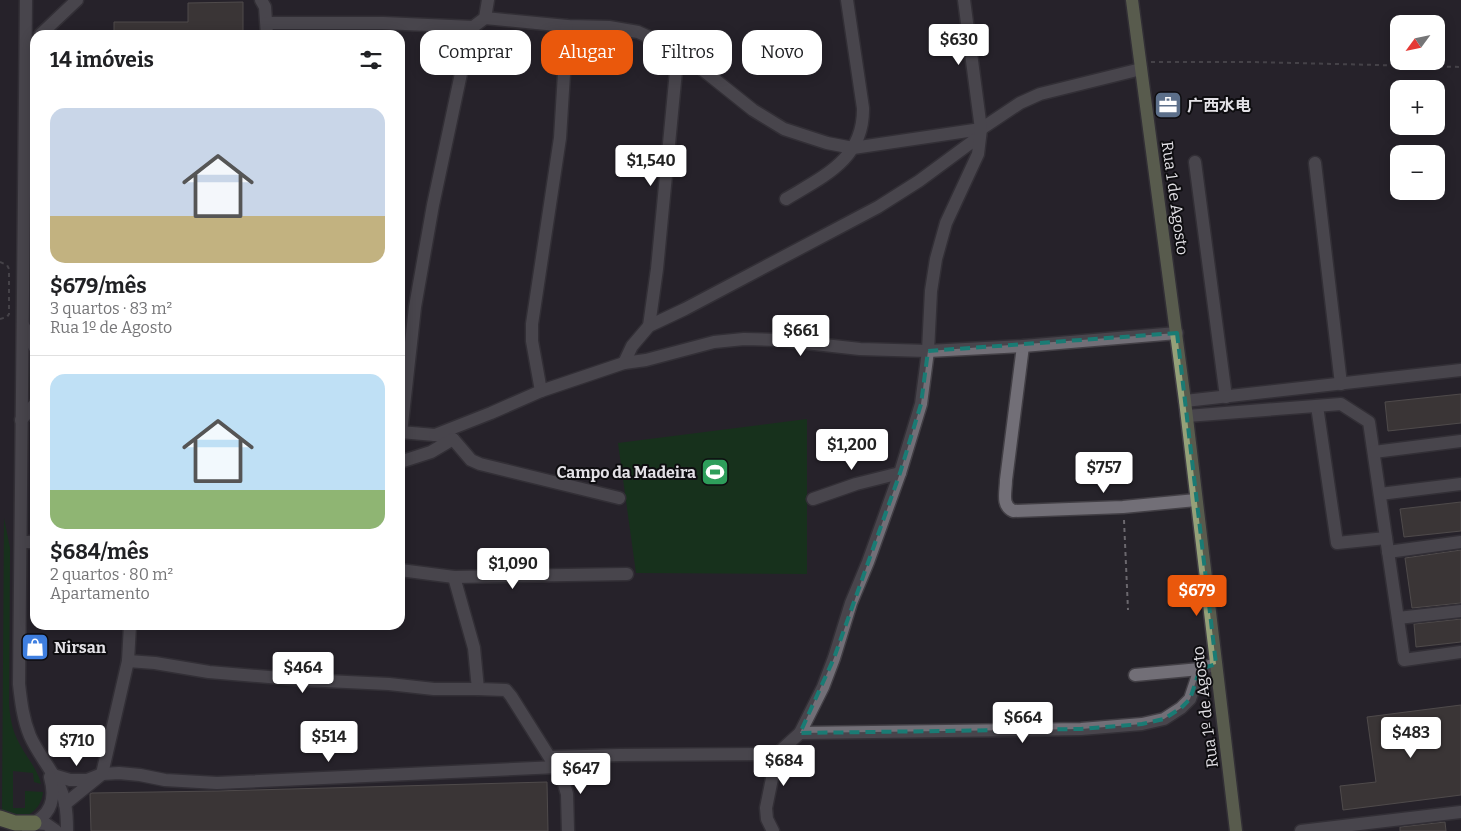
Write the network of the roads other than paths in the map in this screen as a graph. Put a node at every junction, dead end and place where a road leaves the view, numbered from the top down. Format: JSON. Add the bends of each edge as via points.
{"nodes":[{"id":1,"x":26,"y":0,"type":"edge"},
{"id":2,"x":77,"y":0,"type":"edge"},
{"id":3,"x":261,"y":0,"type":"edge"},
{"id":4,"x":488,"y":0,"type":"edge"},
{"id":5,"x":847,"y":0,"type":"edge"},
{"id":6,"x":964,"y":0,"type":"edge"},
{"id":7,"x":1132,"y":0,"type":"edge"},
{"id":8,"x":485,"y":18,"type":"junction"},
{"id":9,"x":567,"y":26,"type":"junction"},
{"id":10,"x":472,"y":27,"type":"junction"},
{"id":11,"x":267,"y":29,"type":"edge"},
{"id":12,"x":45,"y":30,"type":"edge"},
{"id":13,"x":643,"y":34,"type":"edge"},
{"id":14,"x":30,"y":35,"type":"edge"},
{"id":15,"x":1140,"y":65,"type":"junction"},
{"id":16,"x":676,"y":75,"type":"edge"},
{"id":17,"x":709,"y":75,"type":"edge"},
{"id":18,"x":980,"y":132,"type":"junction"},
{"id":19,"x":853,"y":148,"type":"junction"},
{"id":20,"x":1196,"y":162,"type":"dead end"},
{"id":21,"x":1315,"y":163,"type":"dead end"},
{"id":22,"x":30,"y":189,"type":"edge"},
{"id":23,"x":786,"y":199,"type":"dead end"},
{"id":24,"x":23,"y":325,"type":"junction"},
{"id":25,"x":649,"y":326,"type":"junction"},
{"id":26,"x":1176,"y":333,"type":"junction"},
{"id":27,"x":30,"y":338,"type":"edge"},
{"id":28,"x":1023,"y":346,"type":"junction"},
{"id":29,"x":928,"y":351,"type":"junction"},
{"id":30,"x":624,"y":363,"type":"junction"},
{"id":31,"x":1461,"y":370,"type":"edge"},
{"id":32,"x":1341,"y":384,"type":"junction"},
{"id":33,"x":405,"y":390,"type":"edge"},
{"id":34,"x":541,"y":390,"type":"junction"},
{"id":35,"x":1226,"y":397,"type":"junction"},
{"id":36,"x":1185,"y":401,"type":"junction"},
{"id":37,"x":1318,"y":406,"type":"junction"},
{"id":38,"x":30,"y":410,"type":"edge"},
{"id":39,"x":1187,"y":416,"type":"junction"},
{"id":40,"x":21,"y":420,"type":"junction"},
{"id":41,"x":405,"y":432,"type":"edge"},
{"id":42,"x":435,"y":435,"type":"junction"},
{"id":43,"x":453,"y":439,"type":"junction"},
{"id":44,"x":1461,"y":441,"type":"edge"},
{"id":45,"x":1374,"y":452,"type":"junction"},
{"id":46,"x":405,"y":460,"type":"edge"},
{"id":47,"x":900,"y":473,"type":"junction"},
{"id":48,"x":1461,"y":484,"type":"edge"},
{"id":49,"x":1380,"y":494,"type":"junction"},
{"id":50,"x":619,"y":498,"type":"dead end"},
{"id":51,"x":813,"y":499,"type":"dead end"},
{"id":52,"x":1196,"y":500,"type":"junction"},
{"id":53,"x":1386,"y":538,"type":"junction"},
{"id":54,"x":20,"y":542,"type":"junction"},
{"id":55,"x":30,"y":542,"type":"edge"},
{"id":56,"x":1461,"y":542,"type":"edge"},
{"id":57,"x":1388,"y":552,"type":"junction"},
{"id":58,"x":405,"y":571,"type":"edge"},
{"id":59,"x":627,"y":574,"type":"dead end"},
{"id":60,"x":454,"y":577,"type":"junction"},
{"id":61,"x":1461,"y":611,"type":"edge"},
{"id":62,"x":1398,"y":618,"type":"junction"},
{"id":63,"x":130,"y":630,"type":"edge"},
{"id":64,"x":1461,"y":652,"type":"edge"},
{"id":65,"x":128,"y":661,"type":"junction"},
{"id":66,"x":1216,"y":664,"type":"junction"},
{"id":67,"x":1200,"y":669,"type":"junction"},
{"id":68,"x":1135,"y":675,"type":"dead end"},
{"id":69,"x":478,"y":689,"type":"junction"},
{"id":70,"x":800,"y":733,"type":"junction"},
{"id":71,"x":777,"y":754,"type":"junction"},
{"id":72,"x":45,"y":762,"type":"junction"},
{"id":73,"x":554,"y":762,"type":"junction"},
{"id":74,"x":102,"y":774,"type":"junction"},
{"id":75,"x":53,"y":775,"type":"junction"},
{"id":76,"x":65,"y":804,"type":"junction"},
{"id":77,"x":1461,"y":812,"type":"edge"},
{"id":78,"x":0,"y":818,"type":"edge"},
{"id":79,"x":31,"y":827,"type":"edge"},
{"id":80,"x":65,"y":829,"type":"edge"},
{"id":81,"x":568,"y":831,"type":"edge"},
{"id":82,"x":773,"y":831,"type":"edge"},
{"id":83,"x":1236,"y":831,"type":"edge"},
{"id":84,"x":1301,"y":831,"type":"edge"}],
"edges":[{"from":1,"to":14,"type":"street"},
{"from":2,"to":12,"type":"street"},
{"from":3,"to":11,"type":"street"},
{"from":4,"to":8,"type":"street"},
{"from":5,"to":19,"type":"street","via":[[863,118]]},
{"from":6,"to":18,"type":"street"},
{"from":7,"to":15,"type":"main road","name":"Rua 1 de Agosto"},
{"from":8,"to":9,"type":"street"},
{"from":8,"to":10,"type":"street"},
{"from":9,"to":13,"type":"street","via":[[629,29]]},
{"from":9,"to":34,"type":"street","via":[[560,138],[532,324]]},
{"from":10,"to":11,"type":"street","via":[[383,22]]},
{"from":10,"to":33,"type":"street","via":[[433,204]]},
{"from":15,"to":18,"type":"street","via":[[1040,94],[1020,103]]},
{"from":15,"to":26,"type":"main road","name":"Rua 1 de Agosto"},
{"from":16,"to":25,"type":"street"},
{"from":17,"to":19,"type":"street","via":[[753,110],[784,128]]},
{"from":18,"to":19,"type":"street"},
{"from":18,"to":25,"type":"street","via":[[919,181],[878,207]]},
{"from":18,"to":29,"type":"street","via":[[978,154],[946,223],[936,259]]},
{"from":19,"to":23,"type":"street","via":[[831,172]]},
{"from":20,"to":35,"type":"street"},
{"from":21,"to":32,"type":"street"},
{"from":22,"to":24,"type":"street"},
{"from":24,"to":27,"type":"street"},
{"from":24,"to":40,"type":"street"},
{"from":25,"to":30,"type":"street","via":[[632,346]]},
{"from":26,"to":28,"type":"street"},
{"from":26,"to":36,"type":"main road","name":"Rua 1 de Agosto"},
{"from":28,"to":29,"type":"street"},
{"from":28,"to":52,"type":"street","via":[[1006,480],[1005,503],[1008,508],[1014,511],[1123,507]]},
{"from":29,"to":30,"type":"street","via":[[744,339],[714,342]]},
{"from":29,"to":47,"type":"street","via":[[921,404]]},
{"from":30,"to":34,"type":"street"},
{"from":31,"to":32,"type":"street"},
{"from":32,"to":35,"type":"street"},
{"from":34,"to":42,"type":"street"},
{"from":35,"to":36,"type":"street"},
{"from":36,"to":39,"type":"main road","name":"Rua 1º de Agosto"},
{"from":37,"to":39,"type":"street"},
{"from":37,"to":45,"type":"street","via":[[1340,404],[1369,422]]},
{"from":37,"to":53,"type":"street","via":[[1336,543]]},
{"from":38,"to":40,"type":"street"},
{"from":39,"to":52,"type":"main road","name":"Rua 1º de Agosto"},
{"from":40,"to":54,"type":"street"},
{"from":41,"to":42,"type":"street"},
{"from":42,"to":43,"type":"street"},
{"from":43,"to":46,"type":"street","via":[[431,452]]},
{"from":43,"to":50,"type":"street","via":[[471,460],[480,464]]},
{"from":44,"to":45,"type":"street"},
{"from":45,"to":49,"type":"street"},
{"from":47,"to":51,"type":"street"},
{"from":47,"to":70,"type":"street","via":[[851,603],[832,666]]},
{"from":48,"to":49,"type":"street"},
{"from":49,"to":53,"type":"street"},
{"from":52,"to":66,"type":"main road","name":"Rua 1º de Agosto"},
{"from":53,"to":57,"type":"street"},
{"from":54,"to":55,"type":"street"},
{"from":54,"to":72,"type":"street","via":[[21,706],[31,738]]},
{"from":56,"to":57,"type":"street"},
{"from":57,"to":62,"type":"street"},
{"from":58,"to":60,"type":"street"},
{"from":59,"to":60,"type":"street"},
{"from":60,"to":69,"type":"street","via":[[474,648]]},
{"from":61,"to":62,"type":"street"},
{"from":62,"to":64,"type":"street","via":[[1404,660]]},
{"from":63,"to":65,"type":"street"},
{"from":65,"to":69,"type":"street","via":[[305,680]]},
{"from":65,"to":74,"type":"street"},
{"from":66,"to":67,"type":"street"},
{"from":66,"to":83,"type":"main road","name":"Rua 1º de Agosto"},
{"from":67,"to":68,"type":"street"},
{"from":67,"to":70,"type":"street","via":[[1190,699],[1181,708],[1164,719],[1142,724],[1081,729]]},
{"from":69,"to":73,"type":"street","via":[[506,690]]},
{"from":70,"to":71,"type":"street"},
{"from":71,"to":73,"type":"street","via":[[630,754]]},
{"from":71,"to":82,"type":"street","via":[[766,808]]},
{"from":72,"to":75,"type":"street"},
{"from":72,"to":79,"type":"street","via":[[52,783],[52,802]]},
{"from":73,"to":74,"type":"street","via":[[217,783]]},
{"from":73,"to":81,"type":"street","via":[[567,794]]},
{"from":74,"to":75,"type":"street","via":[[87,780]]},
{"from":74,"to":76,"type":"street"},
{"from":75,"to":76,"type":"street"},
{"from":76,"to":80,"type":"street"},
{"from":77,"to":84,"type":"street"},
{"from":78,"to":79,"type":"highway"},
{"from":79,"to":80,"type":"street","via":[[46,824]]}]}
